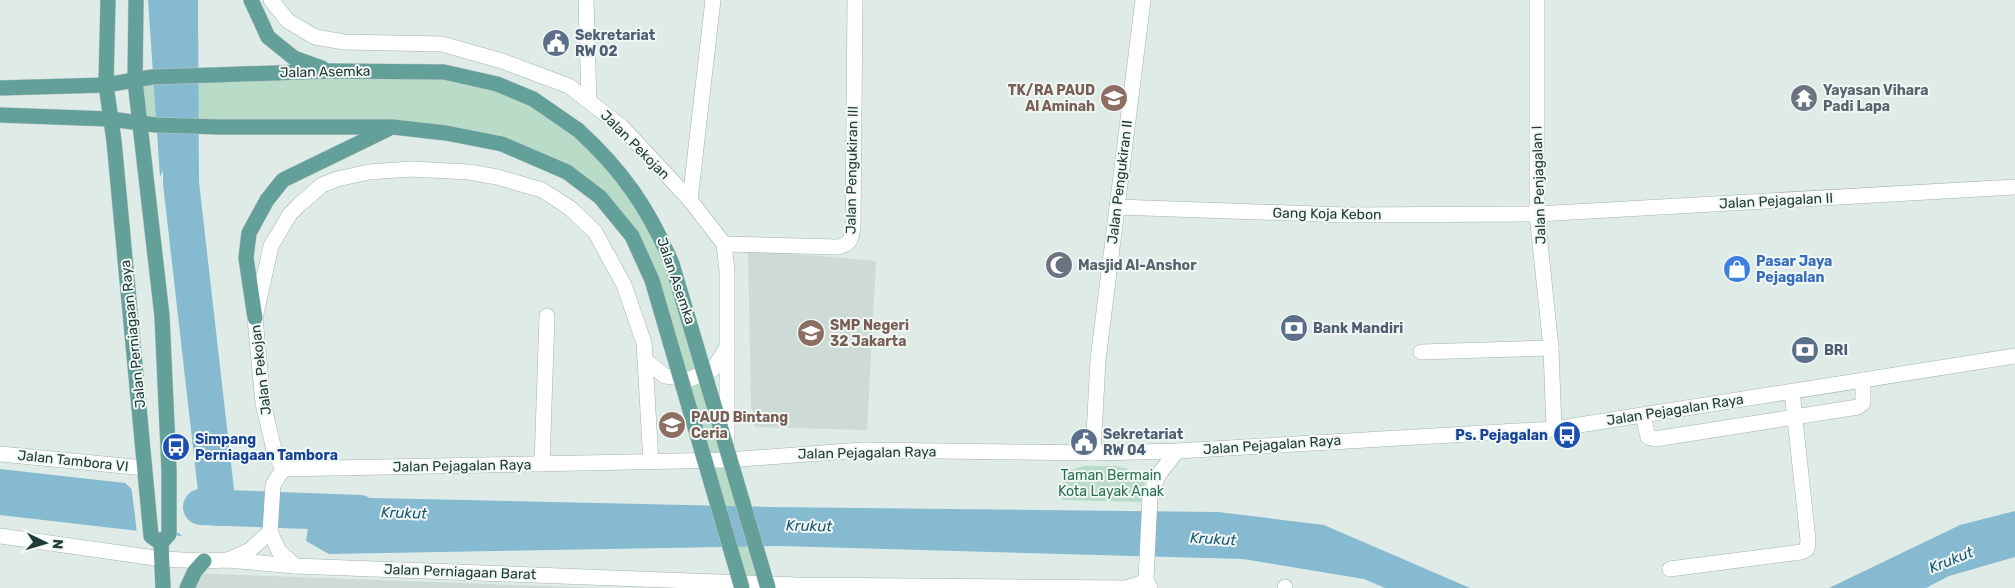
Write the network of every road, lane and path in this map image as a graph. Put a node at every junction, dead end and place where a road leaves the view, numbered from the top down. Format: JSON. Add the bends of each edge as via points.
{"nodes":[{"id":1,"x":108,"y":0,"type":"edge"},
{"id":2,"x":136,"y":0,"type":"edge"},
{"id":3,"x":270,"y":0,"type":"edge"},
{"id":4,"x":586,"y":0,"type":"edge"},
{"id":5,"x":713,"y":0,"type":"edge"},
{"id":6,"x":855,"y":0,"type":"edge"},
{"id":7,"x":1143,"y":0,"type":"edge"},
{"id":8,"x":1537,"y":0,"type":"edge"},
{"id":9,"x":251,"y":2,"type":"edge"},
{"id":10,"x":330,"y":71,"type":"junction"},
{"id":11,"x":134,"y":81,"type":"junction"},
{"id":12,"x":106,"y":85,"type":"junction"},
{"id":13,"x":0,"y":88,"type":"edge"},
{"id":14,"x":589,"y":101,"type":"junction"},
{"id":15,"x":0,"y":115,"type":"edge"},
{"id":16,"x":110,"y":119,"type":"junction"},
{"id":17,"x":140,"y":123,"type":"junction"},
{"id":18,"x":393,"y":127,"type":"junction"},
{"id":19,"x":2015,"y":187,"type":"edge"},
{"id":20,"x":690,"y":200,"type":"junction"},
{"id":21,"x":1117,"y":208,"type":"junction"},
{"id":22,"x":1537,"y":214,"type":"junction"},
{"id":23,"x":724,"y":244,"type":"junction"},
{"id":24,"x":547,"y":316,"type":"dead end"},
{"id":25,"x":255,"y":318,"type":"junction"},
{"id":26,"x":727,"y":348,"type":"junction"},
{"id":27,"x":1552,"y":348,"type":"junction"},
{"id":28,"x":1421,"y":352,"type":"dead end"},
{"id":29,"x":2015,"y":356,"type":"edge"},
{"id":30,"x":646,"y":361,"type":"junction"},
{"id":31,"x":1863,"y":380,"type":"junction"},
{"id":32,"x":1792,"y":391,"type":"junction"},
{"id":33,"x":1643,"y":415,"type":"junction"},
{"id":34,"x":1795,"y":417,"type":"junction"},
{"id":35,"x":1554,"y":429,"type":"junction"},
{"id":36,"x":1177,"y":451,"type":"junction"},
{"id":37,"x":1093,"y":453,"type":"junction"},
{"id":38,"x":0,"y":454,"type":"edge"},
{"id":39,"x":727,"y":460,"type":"junction"},
{"id":40,"x":650,"y":462,"type":"junction"},
{"id":41,"x":542,"y":464,"type":"junction"},
{"id":42,"x":283,"y":469,"type":"junction"},
{"id":43,"x":146,"y":471,"type":"junction"},
{"id":44,"x":270,"y":530,"type":"junction"},
{"id":45,"x":0,"y":536,"type":"edge"},
{"id":46,"x":160,"y":538,"type":"junction"},
{"id":47,"x":162,"y":559,"type":"junction"},
{"id":48,"x":227,"y":560,"type":"junction"},
{"id":49,"x":204,"y":561,"type":"junction"},
{"id":50,"x":294,"y":566,"type":"junction"},
{"id":51,"x":1670,"y":569,"type":"dead end"},
{"id":52,"x":574,"y":582,"type":"edge"},
{"id":53,"x":1148,"y":584,"type":"edge"},
{"id":54,"x":735,"y":586,"type":"edge"},
{"id":55,"x":798,"y":586,"type":"edge"},
{"id":56,"x":940,"y":587,"type":"edge"},
{"id":57,"x":163,"y":588,"type":"edge"},
{"id":58,"x":187,"y":588,"type":"edge"},
{"id":59,"x":768,"y":588,"type":"edge"},
{"id":60,"x":1043,"y":588,"type":"edge"}],
"edges":[{"from":1,"to":12,"type":"main road","name":"Jalan Perniagaan Raya"},
{"from":2,"to":11,"type":"main road","name":"Jalan Perniagaan Raya"},
{"from":3,"to":14,"type":"street","name":"Jalan Pekojan","via":[[288,21],[315,37],[344,42],[442,44],[545,76],[569,86]]},
{"from":4,"to":14,"type":"street"},
{"from":5,"to":20,"type":"street"},
{"from":6,"to":23,"type":"street","name":"Jalan Pengukiran III","via":[[853,228],[850,241],[837,247]]},
{"from":7,"to":21,"type":"street","name":"Jalan Pengukiran II"},
{"from":8,"to":22,"type":"street","name":"Jalan Penjagalan I"},
{"from":9,"to":10,"type":"main road","via":[[268,37],[294,58]]},
{"from":10,"to":11,"type":"main road","name":"Jalan Asemka","via":[[152,77]]},
{"from":10,"to":59,"type":"main road","name":"Jalan Asemka","bridge":true,"via":[[444,72],[497,84],[533,100],[578,130],[630,184],[659,232],[680,286]]},
{"from":11,"to":12,"type":"main road","name":"Jalan Asemka"},
{"from":11,"to":17,"type":"main road","name":"Jalan Perniagaan Raya"},
{"from":12,"to":13,"type":"main road","name":"Jalan Asemka"},
{"from":12,"to":16,"type":"main road","name":"Jalan Perniagaan Raya"},
{"from":14,"to":20,"type":"street","name":"Jalan Pekojan","via":[[622,127]]},
{"from":15,"to":16,"type":"main road","name":"Jalan Asemka"},
{"from":16,"to":17,"type":"main road","name":"Jalan Asemka"},
{"from":16,"to":43,"type":"main road","name":"Jalan Perniagaan Raya"},
{"from":17,"to":18,"type":"main road","name":"Jalan Asemka","via":[[220,127]]},
{"from":17,"to":46,"type":"main road","name":"Jalan Perniagaan Raya","via":[[162,316],[169,470]]},
{"from":18,"to":25,"type":"main road","via":[[283,180],[259,213],[249,233],[246,258]]},
{"from":18,"to":54,"type":"main road","name":"Jalan Asemka","bridge":true,"via":[[502,144],[542,160],[567,172],[600,197],[632,236],[652,280]]},
{"from":19,"to":22,"type":"street","name":"Jalan Pejagalan II"},
{"from":20,"to":23,"type":"street","name":"Jalan Pekojan"},
{"from":21,"to":22,"type":"street","name":"Gang Koja Kebon","via":[[1345,215]]},
{"from":21,"to":37,"type":"street","name":"Jalan Pengukiran II","via":[[1098,360]]},
{"from":22,"to":27,"type":"street","name":"Jalan Penjagalan I"},
{"from":23,"to":26,"type":"street"},
{"from":24,"to":41,"type":"street"},
{"from":25,"to":30,"type":"street","name":"Jalan Pekojan","via":[[271,246],[290,214],[322,185],[370,172],[411,169],[469,172],[542,190],[570,208],[595,232],[624,285],[644,342]]},
{"from":25,"to":42,"type":"street","name":"Jalan Pekojan","via":[[263,403],[275,454]]},
{"from":26,"to":30,"type":"street","via":[[713,369],[690,379],[665,376]]},
{"from":26,"to":39,"type":"street"},
{"from":27,"to":28,"type":"street"},
{"from":27,"to":35,"type":"street","name":"Jalan Penjagalan I"},
{"from":29,"to":31,"type":"street","name":"Jalan Pejagalan Raya"},
{"from":30,"to":40,"type":"street","name":"Jalan Pekojan"},
{"from":31,"to":32,"type":"street","name":"Jalan Pejagalan Raya"},
{"from":31,"to":34,"type":"street","via":[[1865,396],[1858,407]]},
{"from":32,"to":33,"type":"street","name":"Jalan Pejagalan Raya"},
{"from":32,"to":34,"type":"street"},
{"from":33,"to":34,"type":"street","via":[[1648,437],[1654,439]]},
{"from":33,"to":35,"type":"street","name":"Jalan Pejagalan Raya"},
{"from":34,"to":51,"type":"street","via":[[1808,540],[1806,549]]},
{"from":35,"to":36,"type":"street","name":"Jalan Pejagalan Raya"},
{"from":36,"to":37,"type":"street","name":"Jalan Pejagalan Raya"},
{"from":36,"to":53,"type":"street","via":[[1159,474],[1150,496]]},
{"from":37,"to":39,"type":"street","name":"Jalan Pejagalan Raya","via":[[862,450]]},
{"from":38,"to":43,"type":"street","name":"Jalan Tambora VI"},
{"from":39,"to":40,"type":"street","name":"Jalan Pejagalan Raya"},
{"from":40,"to":41,"type":"street","name":"Jalan Pejagalan Raya"},
{"from":41,"to":42,"type":"street","name":"Jalan Pejagalan Raya"},
{"from":42,"to":44,"type":"street","via":[[273,485]]},
{"from":43,"to":46,"type":"main road","name":"Jalan Perniagaan Raya"},
{"from":44,"to":48,"type":"street","via":[[250,550]]},
{"from":44,"to":50,"type":"street","via":[[279,551]]},
{"from":45,"to":47,"type":"street","name":"Jalan Perniagaan Barat"},
{"from":46,"to":47,"type":"main road","name":"Jalan Perniagaan Raya"},
{"from":47,"to":49,"type":"street","name":"Jalan Perniagaan Barat"},
{"from":47,"to":57,"type":"main road","name":"Jalan Perniagaan Raya"},
{"from":48,"to":49,"type":"street","name":"Jalan Perniagaan Barat"},
{"from":48,"to":50,"type":"street","name":"Jalan Perniagaan Barat"},
{"from":49,"to":58,"type":"main road"},
{"from":50,"to":52,"type":"street","name":"Jalan Perniagaan Barat"},
{"from":52,"to":54,"type":"street","name":"Jalan Perniagaan Barat"},
{"from":53,"to":60,"type":"street","name":"Jalan Perniagaan Barat","via":[[1126,588]]},
{"from":54,"to":55,"type":"street","name":"Jalan Perniagaan Barat"},
{"from":55,"to":56,"type":"street","name":"Jalan Perniagaan Barat"},
{"from":56,"to":60,"type":"street","name":"Jalan Perniagaan Barat"}]}
